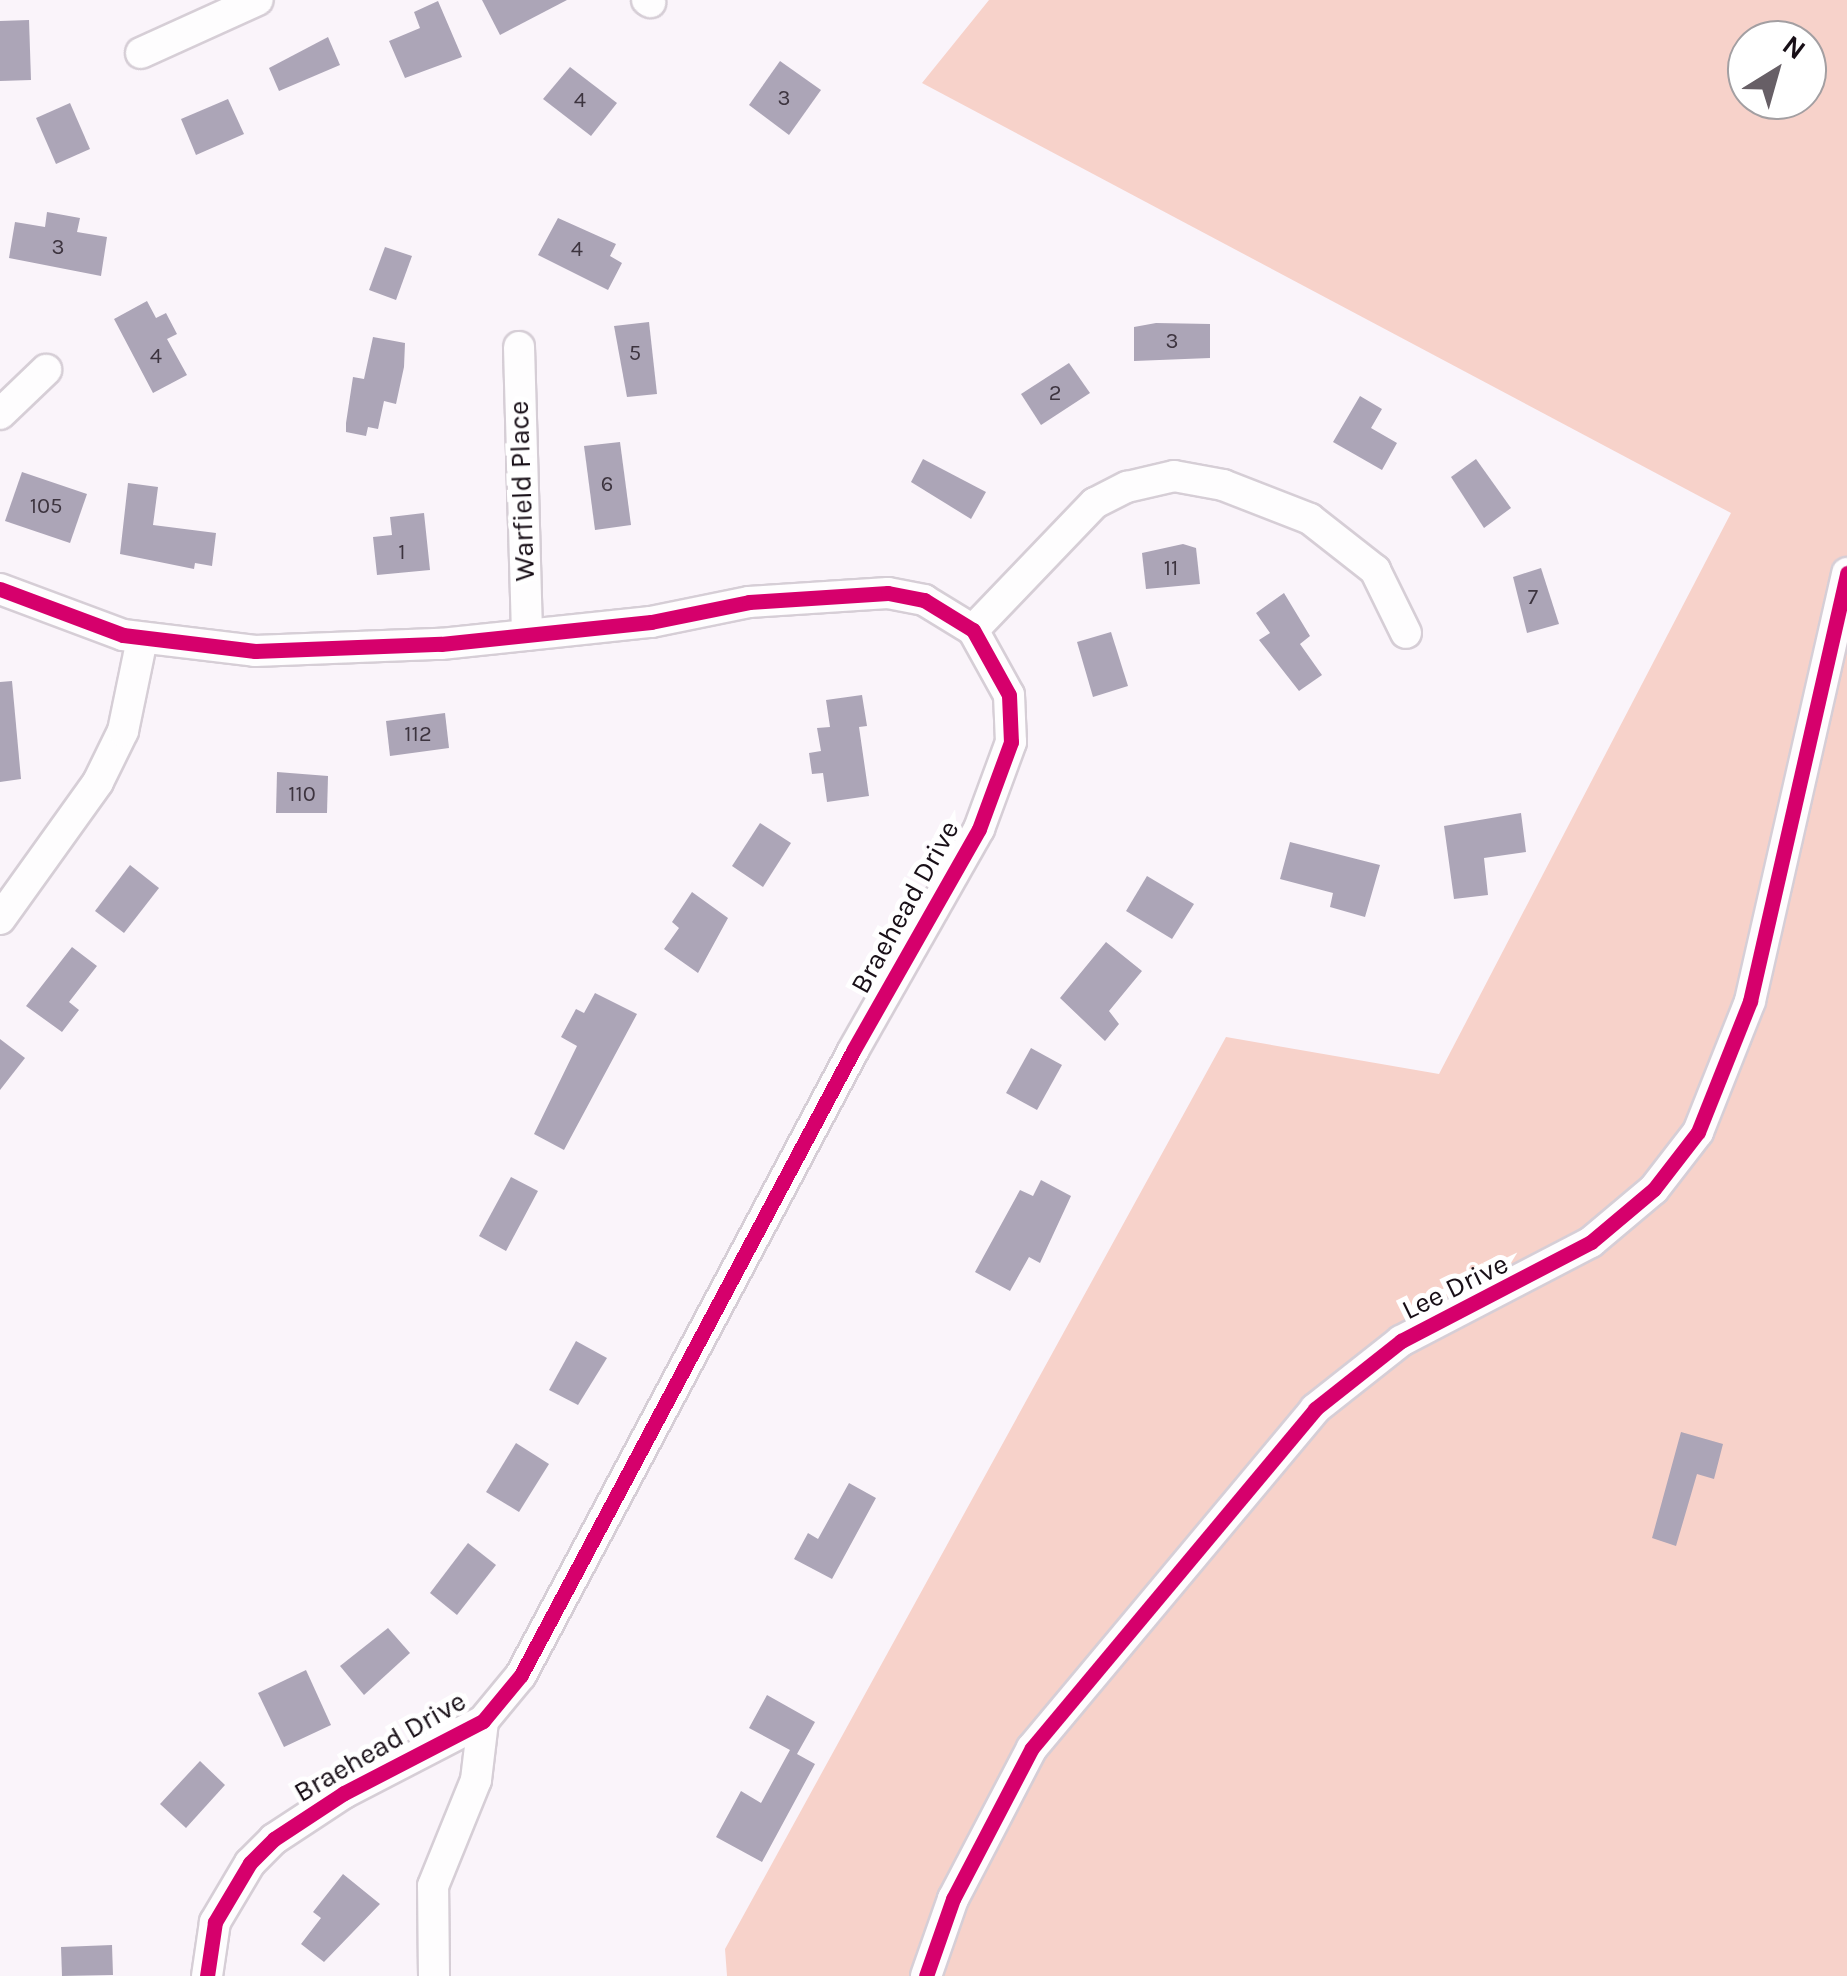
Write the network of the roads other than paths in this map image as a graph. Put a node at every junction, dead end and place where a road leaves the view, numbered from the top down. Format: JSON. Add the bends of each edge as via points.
{"nodes":[{"id":1,"x":258,"y":0,"type":"edge"},
{"id":2,"x":142,"y":53,"type":"dead end"},
{"id":3,"x":518,"y":347,"type":"dead end"},
{"id":4,"x":46,"y":370,"type":"dead end"},
{"id":5,"x":0,"y":414,"type":"edge"},
{"id":6,"x":1847,"y":574,"type":"edge"},
{"id":7,"x":0,"y":588,"type":"edge"},
{"id":8,"x":973,"y":630,"type":"junction"},
{"id":9,"x":1406,"y":633,"type":"dead end"},
{"id":10,"x":527,"y":634,"type":"junction"},
{"id":11,"x":142,"y":639,"type":"junction"},
{"id":12,"x":0,"y":919,"type":"edge"},
{"id":13,"x":483,"y":1721,"type":"junction"},
{"id":14,"x":207,"y":1976,"type":"edge"},
{"id":15,"x":434,"y":1976,"type":"edge"},
{"id":16,"x":926,"y":1976,"type":"edge"}],
"edges":[{"from":1,"to":2,"type":"street"},
{"from":3,"to":10,"type":"street","name":"Warfield Place"},
{"from":4,"to":5,"type":"street"},
{"from":6,"to":16,"type":"street","name":"Lee Drive","via":[[1750,1000],[1698,1132],[1654,1189],[1591,1242],[1401,1341],[1315,1408],[1032,1748],[953,1899]]},
{"from":7,"to":11,"type":"street","name":"Braehead Drive"},
{"from":8,"to":9,"type":"street","via":[[1096,503],[1174,476],[1223,485],[1310,518],[1375,570]]},
{"from":8,"to":10,"type":"street","name":"Braehead Drive","via":[[924,600],[859,592]]},
{"from":8,"to":13,"type":"street","name":"Braehead Drive","via":[[998,666],[1012,721],[1004,769],[978,829],[853,1051],[620,1498],[521,1675]]},
{"from":10,"to":11,"type":"street","name":"Braehead Drive","via":[[358,650],[237,650]]},
{"from":11,"to":12,"type":"street","via":[[123,731],[98,782]]},
{"from":13,"to":14,"type":"street","name":"Braehead Drive","via":[[344,1793],[274,1839],[240,1877],[216,1922]]},
{"from":13,"to":15,"type":"street","via":[[476,1780],[433,1886]]}]}
